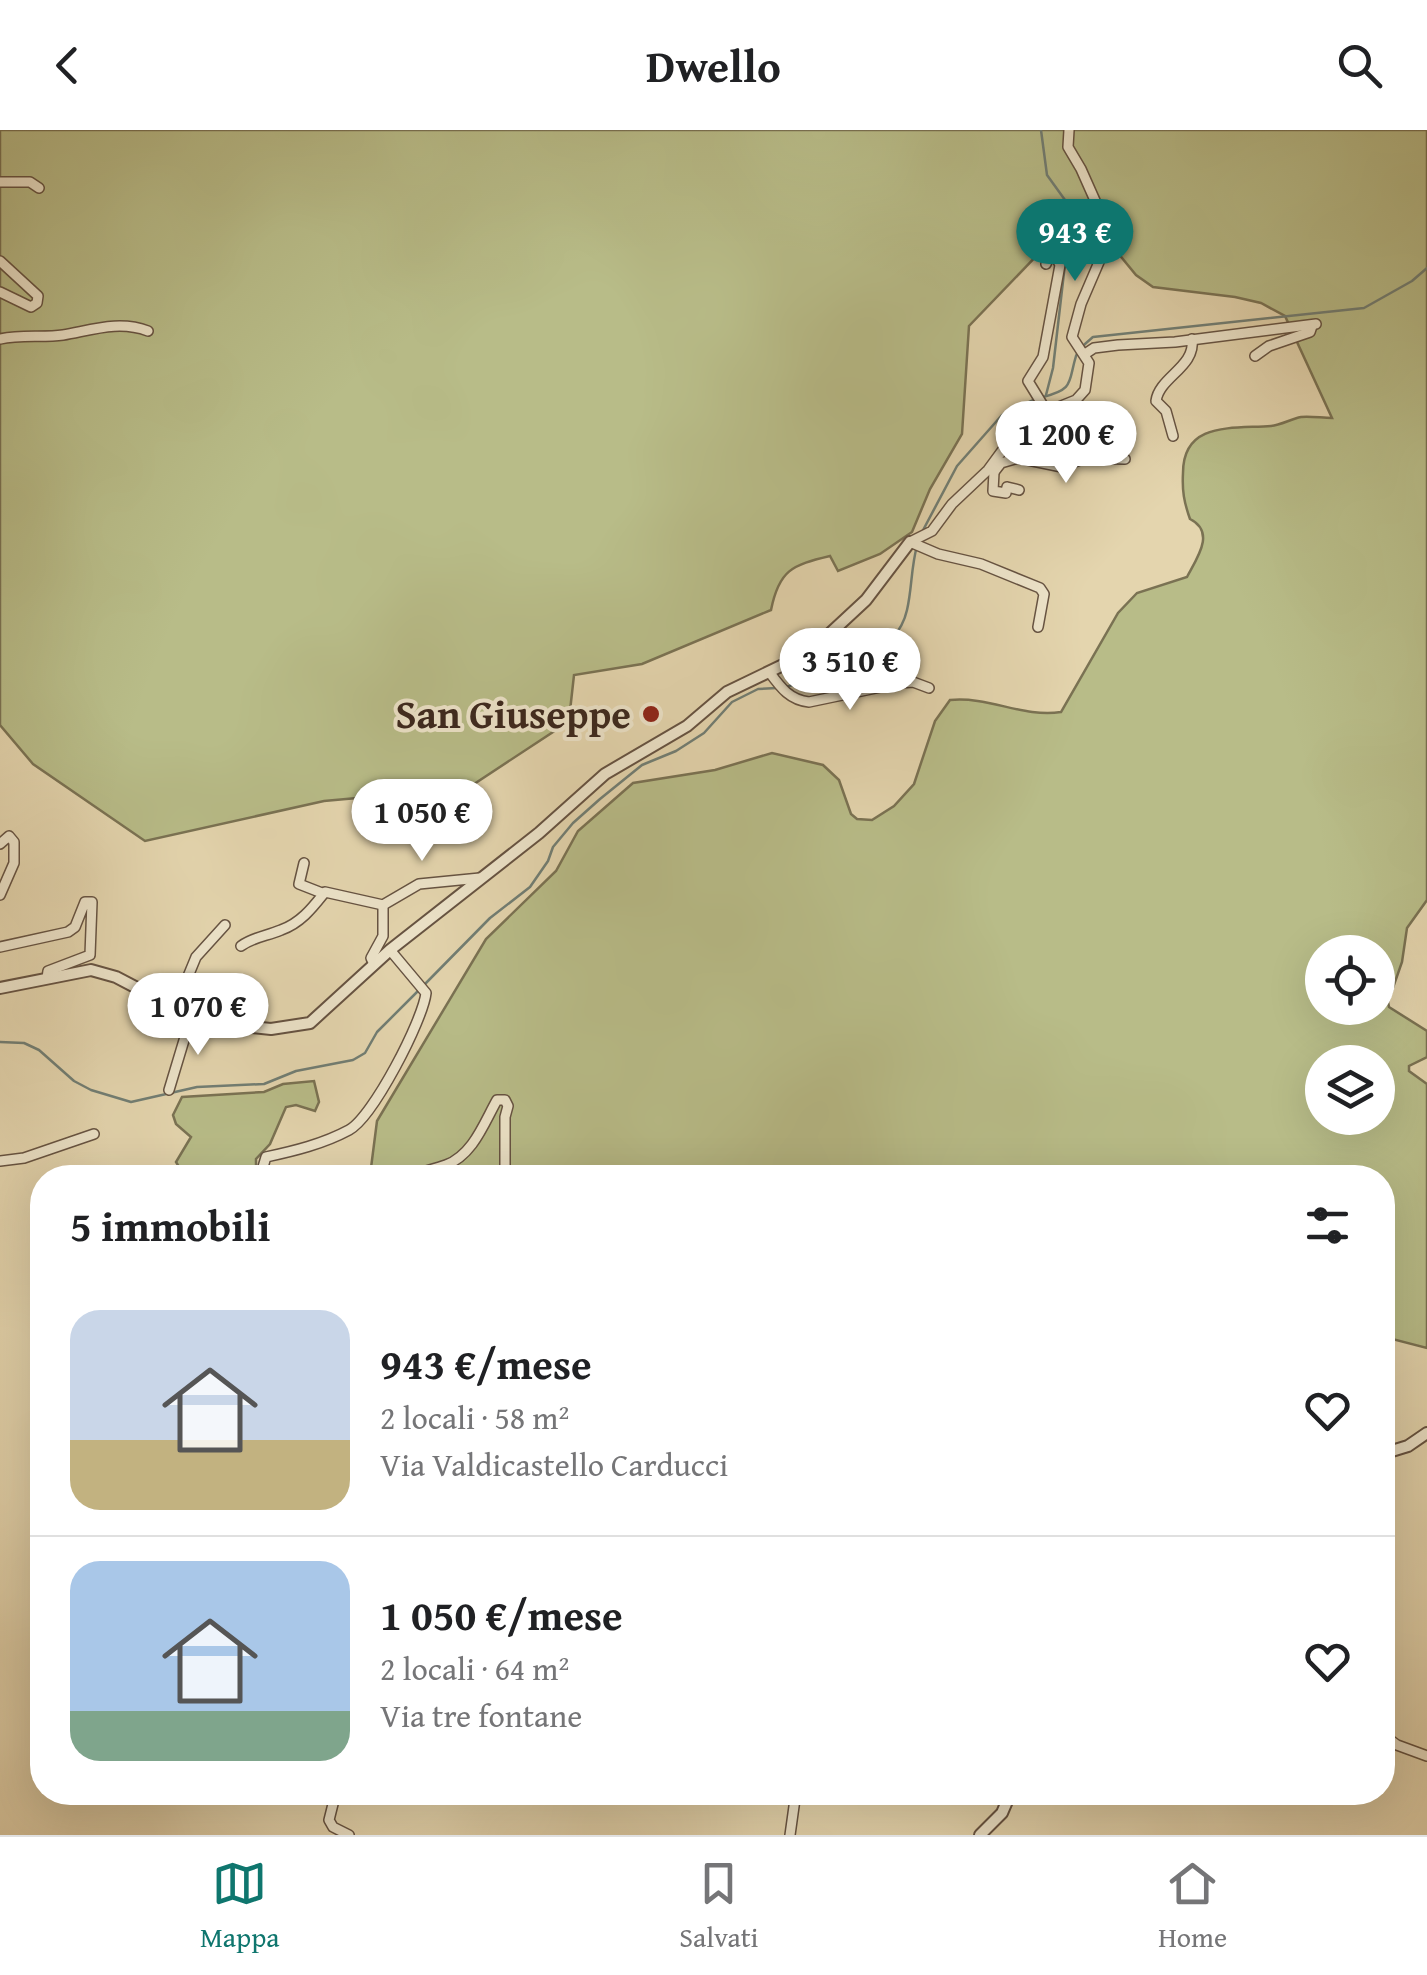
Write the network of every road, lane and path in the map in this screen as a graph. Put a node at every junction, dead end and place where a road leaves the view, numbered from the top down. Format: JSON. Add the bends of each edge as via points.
{"nodes":[{"id":1,"x":1069,"y":130,"type":"edge"},
{"id":2,"x":0,"y":182,"type":"edge"},
{"id":3,"x":39,"y":188,"type":"dead end"},
{"id":4,"x":0,"y":261,"type":"edge"},
{"id":5,"x":1046,"y":264,"type":"dead end"},
{"id":6,"x":0,"y":292,"type":"edge"},
{"id":7,"x":148,"y":332,"type":"dead end"},
{"id":8,"x":1192,"y":338,"type":"junction"},
{"id":9,"x":0,"y":339,"type":"edge"},
{"id":10,"x":1082,"y":351,"type":"junction"},
{"id":11,"x":1255,"y":356,"type":"dead end"},
{"id":12,"x":1046,"y":410,"type":"junction"},
{"id":13,"x":1173,"y":436,"type":"dead end"},
{"id":14,"x":1126,"y":459,"type":"dead end"},
{"id":15,"x":991,"y":471,"type":"junction"},
{"id":16,"x":1020,"y":490,"type":"dead end"},
{"id":17,"x":910,"y":542,"type":"junction"},
{"id":18,"x":1038,"y":627,"type":"dead end"},
{"id":19,"x":774,"y":678,"type":"junction"},
{"id":20,"x":929,"y":688,"type":"dead end"},
{"id":21,"x":0,"y":844,"type":"edge"},
{"id":22,"x":304,"y":862,"type":"dead end"},
{"id":23,"x":480,"y":878,"type":"junction"},
{"id":24,"x":322,"y":893,"type":"junction"},
{"id":25,"x":0,"y":895,"type":"edge"},
{"id":26,"x":384,"y":905,"type":"junction"},
{"id":27,"x":225,"y":924,"type":"dead end"},
{"id":28,"x":241,"y":946,"type":"dead end"},
{"id":29,"x":0,"y":947,"type":"edge"},
{"id":30,"x":390,"y":950,"type":"junction"},
{"id":31,"x":374,"y":964,"type":"junction"},
{"id":32,"x":47,"y":978,"type":"junction"},
{"id":33,"x":0,"y":988,"type":"edge"},
{"id":34,"x":175,"y":1008,"type":"junction"},
{"id":35,"x":191,"y":1017,"type":"junction"},
{"id":36,"x":169,"y":1090,"type":"dead end"},
{"id":37,"x":94,"y":1134,"type":"dead end"},
{"id":38,"x":0,"y":1161,"type":"edge"},
{"id":39,"x":262,"y":1165,"type":"edge"},
{"id":40,"x":446,"y":1165,"type":"edge"},
{"id":41,"x":506,"y":1165,"type":"edge"},
{"id":42,"x":1427,"y":1433,"type":"edge"},
{"id":43,"x":1395,"y":1450,"type":"edge"},
{"id":44,"x":1395,"y":1744,"type":"edge"},
{"id":45,"x":1427,"y":1756,"type":"edge"},
{"id":46,"x":333,"y":1805,"type":"edge"},
{"id":47,"x":794,"y":1805,"type":"edge"},
{"id":48,"x":1006,"y":1805,"type":"edge"},
{"id":49,"x":349,"y":1835,"type":"edge"},
{"id":50,"x":790,"y":1835,"type":"edge"},
{"id":51,"x":980,"y":1835,"type":"edge"}],
"edges":[{"from":1,"to":10,"type":"street","via":[[1068,147],[1109,232],[1072,337]]},
{"from":2,"to":3,"type":"street"},
{"from":4,"to":6,"type":"street","via":[[38,303],[32,308]]},
{"from":5,"to":12,"type":"street","via":[[1050,255],[1060,265],[1043,357],[1028,381]]},
{"from":7,"to":9,"type":"street","via":[[117,326]]},
{"from":8,"to":10,"type":"street"},
{"from":8,"to":11,"type":"street","via":[[1314,325]]},
{"from":8,"to":13,"type":"street","via":[[1188,358],[1157,391]]},
{"from":10,"to":12,"type":"street","via":[[1088,363],[1085,390]]},
{"from":12,"to":15,"type":"street","via":[[1024,421]]},
{"from":14,"to":15,"type":"street","via":[[1086,458],[1062,467],[1018,458]]},
{"from":15,"to":16,"type":"street","via":[[993,491]]},
{"from":15,"to":17,"type":"street","via":[[932,531]]},
{"from":17,"to":18,"type":"street","via":[[1040,588]]},
{"from":17,"to":19,"type":"street","via":[[835,631]]},
{"from":19,"to":20,"type":"street","via":[[788,695],[810,702],[900,683]]},
{"from":19,"to":23,"type":"street","via":[[727,692],[687,726],[605,774]]},
{"from":21,"to":25,"type":"street","via":[[9,836],[14,842],[14,863]]},
{"from":22,"to":24,"type":"street","via":[[299,884]]},
{"from":23,"to":26,"type":"street","via":[[419,884]]},
{"from":23,"to":30,"type":"street"},
{"from":24,"to":26,"type":"street"},
{"from":24,"to":28,"type":"street","via":[[292,926]]},
{"from":26,"to":31,"type":"street"},
{"from":27,"to":34,"type":"street","via":[[196,957]]},
{"from":29,"to":32,"type":"street","via":[[68,932],[85,902],[92,902],[90,955],[54,968]]},
{"from":30,"to":31,"type":"street"},
{"from":30,"to":39,"type":"street","via":[[426,1000],[406,1048],[353,1128],[266,1157]]},
{"from":31,"to":35,"type":"street","via":[[326,1012],[301,1026],[247,1028]]},
{"from":32,"to":33,"type":"street"},
{"from":32,"to":34,"type":"street","via":[[78,970],[103,973]]},
{"from":34,"to":35,"type":"street"},
{"from":35,"to":36,"type":"street"},
{"from":37,"to":38,"type":"street"},
{"from":40,"to":41,"type":"street","via":[[482,1132],[497,1100],[508,1106]]},
{"from":42,"to":43,"type":"street"},
{"from":44,"to":45,"type":"street"},
{"from":46,"to":49,"type":"street","via":[[333,1828]]},
{"from":47,"to":50,"type":"street"},
{"from":48,"to":51,"type":"street"}]}
